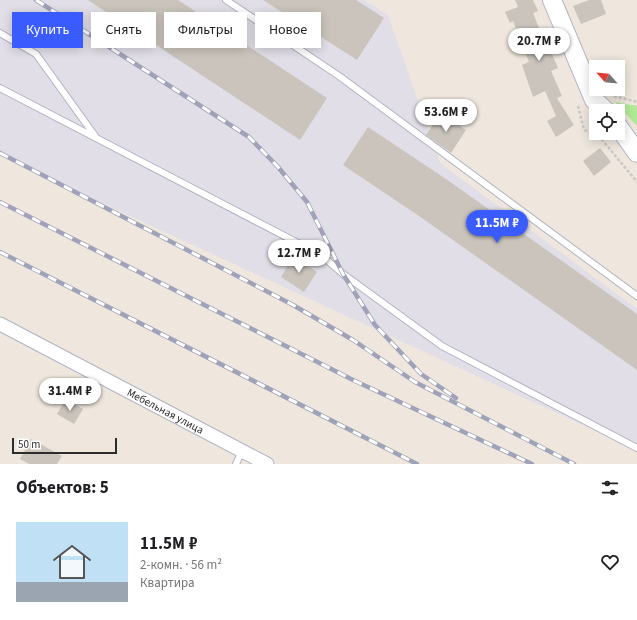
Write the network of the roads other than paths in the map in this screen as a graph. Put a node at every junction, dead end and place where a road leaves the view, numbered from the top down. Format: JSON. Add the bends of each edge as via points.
{"nodes":[{"id":1,"x":226,"y":0,"type":"edge"},
{"id":2,"x":552,"y":0,"type":"edge"},
{"id":3,"x":0,"y":33,"type":"edge"},
{"id":4,"x":0,"y":88,"type":"edge"},
{"id":5,"x":598,"y":104,"type":"edge"},
{"id":6,"x":625,"y":136,"type":"edge"},
{"id":7,"x":96,"y":138,"type":"junction"},
{"id":8,"x":637,"y":153,"type":"edge"},
{"id":9,"x":637,"y":296,"type":"edge"},
{"id":10,"x":0,"y":324,"type":"edge"},
{"id":11,"x":637,"y":448,"type":"edge"},
{"id":12,"x":242,"y":451,"type":"junction"},
{"id":13,"x":236,"y":464,"type":"edge"},
{"id":14,"x":267,"y":464,"type":"edge"}],
"edges":[{"from":1,"to":9,"type":"lane","via":[[339,76]]},
{"from":2,"to":5,"type":"main road","via":[[589,81],[594,100]]},
{"from":3,"to":7,"type":"lane","via":[[36,54]]},
{"from":4,"to":7,"type":"lane"},
{"from":6,"to":8,"type":"main road"},
{"from":7,"to":11,"type":"lane","via":[[321,255],[442,346]]},
{"from":10,"to":12,"type":"street","name":"Мебельная улица"},
{"from":12,"to":13,"type":"lane"},
{"from":12,"to":14,"type":"street","name":"Мебельная улица"}]}
